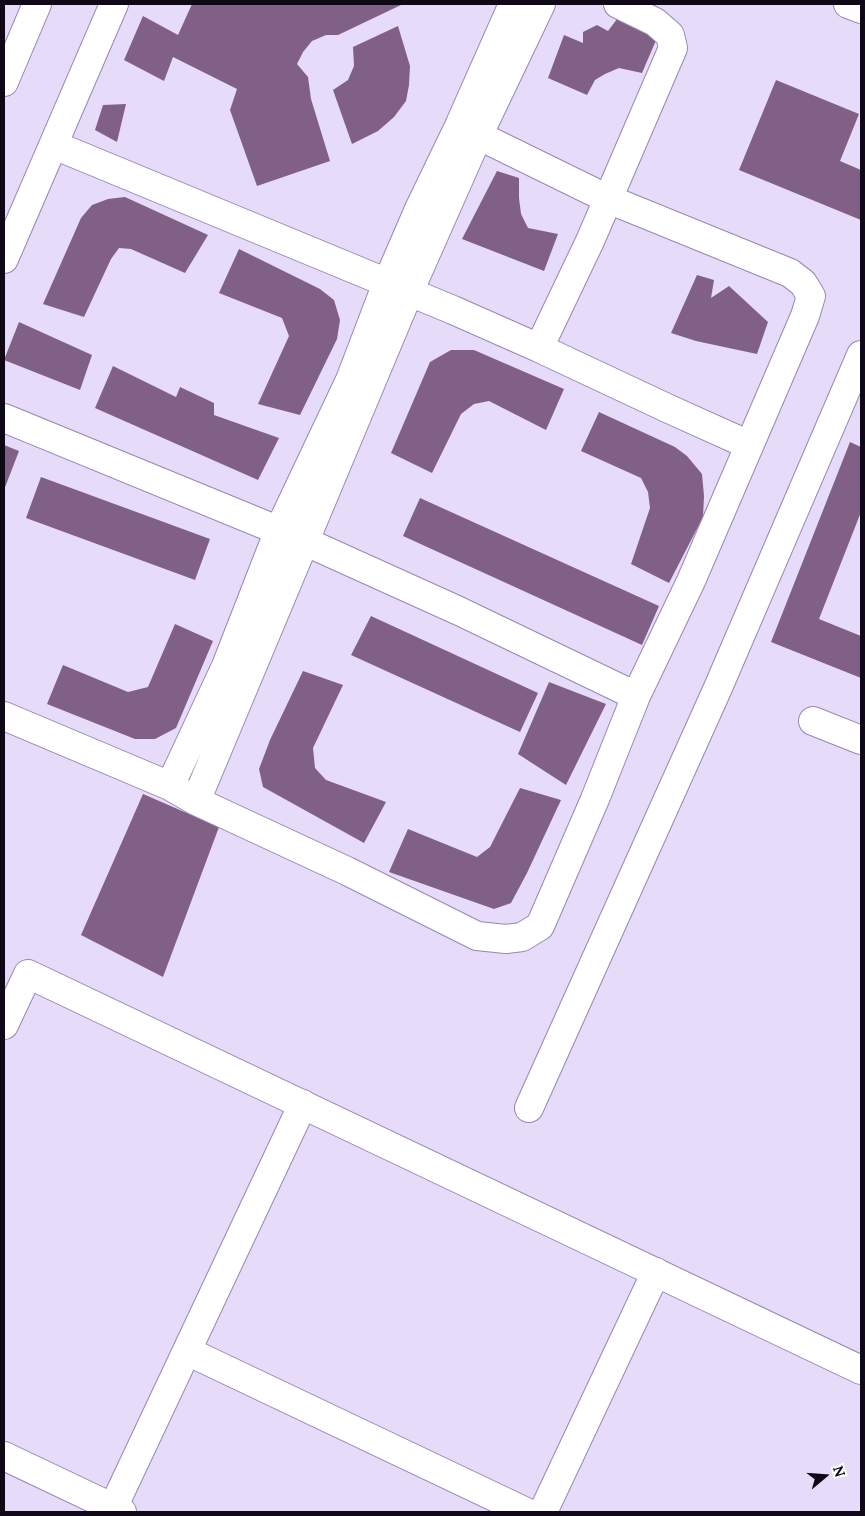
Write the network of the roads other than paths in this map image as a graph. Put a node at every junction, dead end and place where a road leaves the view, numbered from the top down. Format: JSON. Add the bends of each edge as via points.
{"nodes":[{"id":1,"x":37,"y":4,"type":"edge"},
{"id":2,"x":114,"y":4,"type":"edge"},
{"id":3,"x":513,"y":4,"type":"edge"},
{"id":4,"x":541,"y":4,"type":"edge"},
{"id":5,"x":618,"y":4,"type":"edge"},
{"id":6,"x":848,"y":4,"type":"edge"},
{"id":7,"x":861,"y":9,"type":"edge"},
{"id":8,"x":4,"y":82,"type":"edge"},
{"id":9,"x":468,"y":131,"type":"junction"},
{"id":10,"x":54,"y":145,"type":"junction"},
{"id":11,"x":608,"y":199,"type":"junction"},
{"id":12,"x":4,"y":259,"type":"edge"},
{"id":13,"x":398,"y":288,"type":"junction"},
{"id":14,"x":539,"y":348,"type":"junction"},
{"id":15,"x":858,"y":371,"type":"edge"},
{"id":16,"x":4,"y":418,"type":"edge"},
{"id":17,"x":749,"y":445,"type":"junction"},
{"id":18,"x":279,"y":530,"type":"junction"},
{"id":19,"x":304,"y":541,"type":"junction"},
{"id":20,"x":636,"y":696,"type":"junction"},
{"id":21,"x":4,"y":716,"type":"edge"},
{"id":22,"x":813,"y":720,"type":"dead end"},
{"id":23,"x":861,"y":740,"type":"edge"},
{"id":24,"x":170,"y":786,"type":"junction"},
{"id":25,"x":196,"y":801,"type":"junction"},
{"id":26,"x":4,"y":1024,"type":"edge"},
{"id":27,"x":303,"y":1104,"type":"junction"},
{"id":28,"x":528,"y":1108,"type":"dead end"},
{"id":29,"x":656,"y":1272,"type":"junction"},
{"id":30,"x":187,"y":1351,"type":"junction"},
{"id":31,"x":861,"y":1370,"type":"edge"},
{"id":32,"x":4,"y":1456,"type":"edge"},
{"id":33,"x":116,"y":1511,"type":"edge"},
{"id":34,"x":526,"y":1512,"type":"edge"},
{"id":35,"x":543,"y":1512,"type":"edge"}],
"edges":[{"from":1,"to":8,"type":"street"},
{"from":2,"to":10,"type":"street"},
{"from":3,"to":9,"type":"street"},
{"from":4,"to":9,"type":"street"},
{"from":5,"to":11,"type":"street","via":[[655,22],[670,35],[673,48]]},
{"from":6,"to":7,"type":"street"},
{"from":9,"to":11,"type":"street"},
{"from":9,"to":13,"type":"street"},
{"from":10,"to":12,"type":"street"},
{"from":10,"to":13,"type":"street"},
{"from":11,"to":14,"type":"street"},
{"from":11,"to":17,"type":"street","via":[[790,274],[803,283],[811,296]]},
{"from":13,"to":14,"type":"street"},
{"from":13,"to":18,"type":"street"},
{"from":13,"to":19,"type":"street"},
{"from":14,"to":17,"type":"street"},
{"from":15,"to":28,"type":"street"},
{"from":16,"to":18,"type":"street"},
{"from":17,"to":20,"type":"street","via":[[691,581]]},
{"from":18,"to":19,"type":"street"},
{"from":18,"to":24,"type":"street","via":[[226,666]]},
{"from":19,"to":20,"type":"street"},
{"from":19,"to":25,"type":"street"},
{"from":20,"to":25,"type":"street","via":[[540,926],[522,937],[476,936],[347,871]]},
{"from":21,"to":24,"type":"street"},
{"from":22,"to":23,"type":"street"},
{"from":24,"to":25,"type":"street"},
{"from":26,"to":27,"type":"street","via":[[28,974]]},
{"from":27,"to":29,"type":"street"},
{"from":27,"to":30,"type":"street"},
{"from":29,"to":31,"type":"street"},
{"from":29,"to":35,"type":"street"},
{"from":30,"to":33,"type":"street"},
{"from":30,"to":34,"type":"street"},
{"from":32,"to":33,"type":"street"}]}
